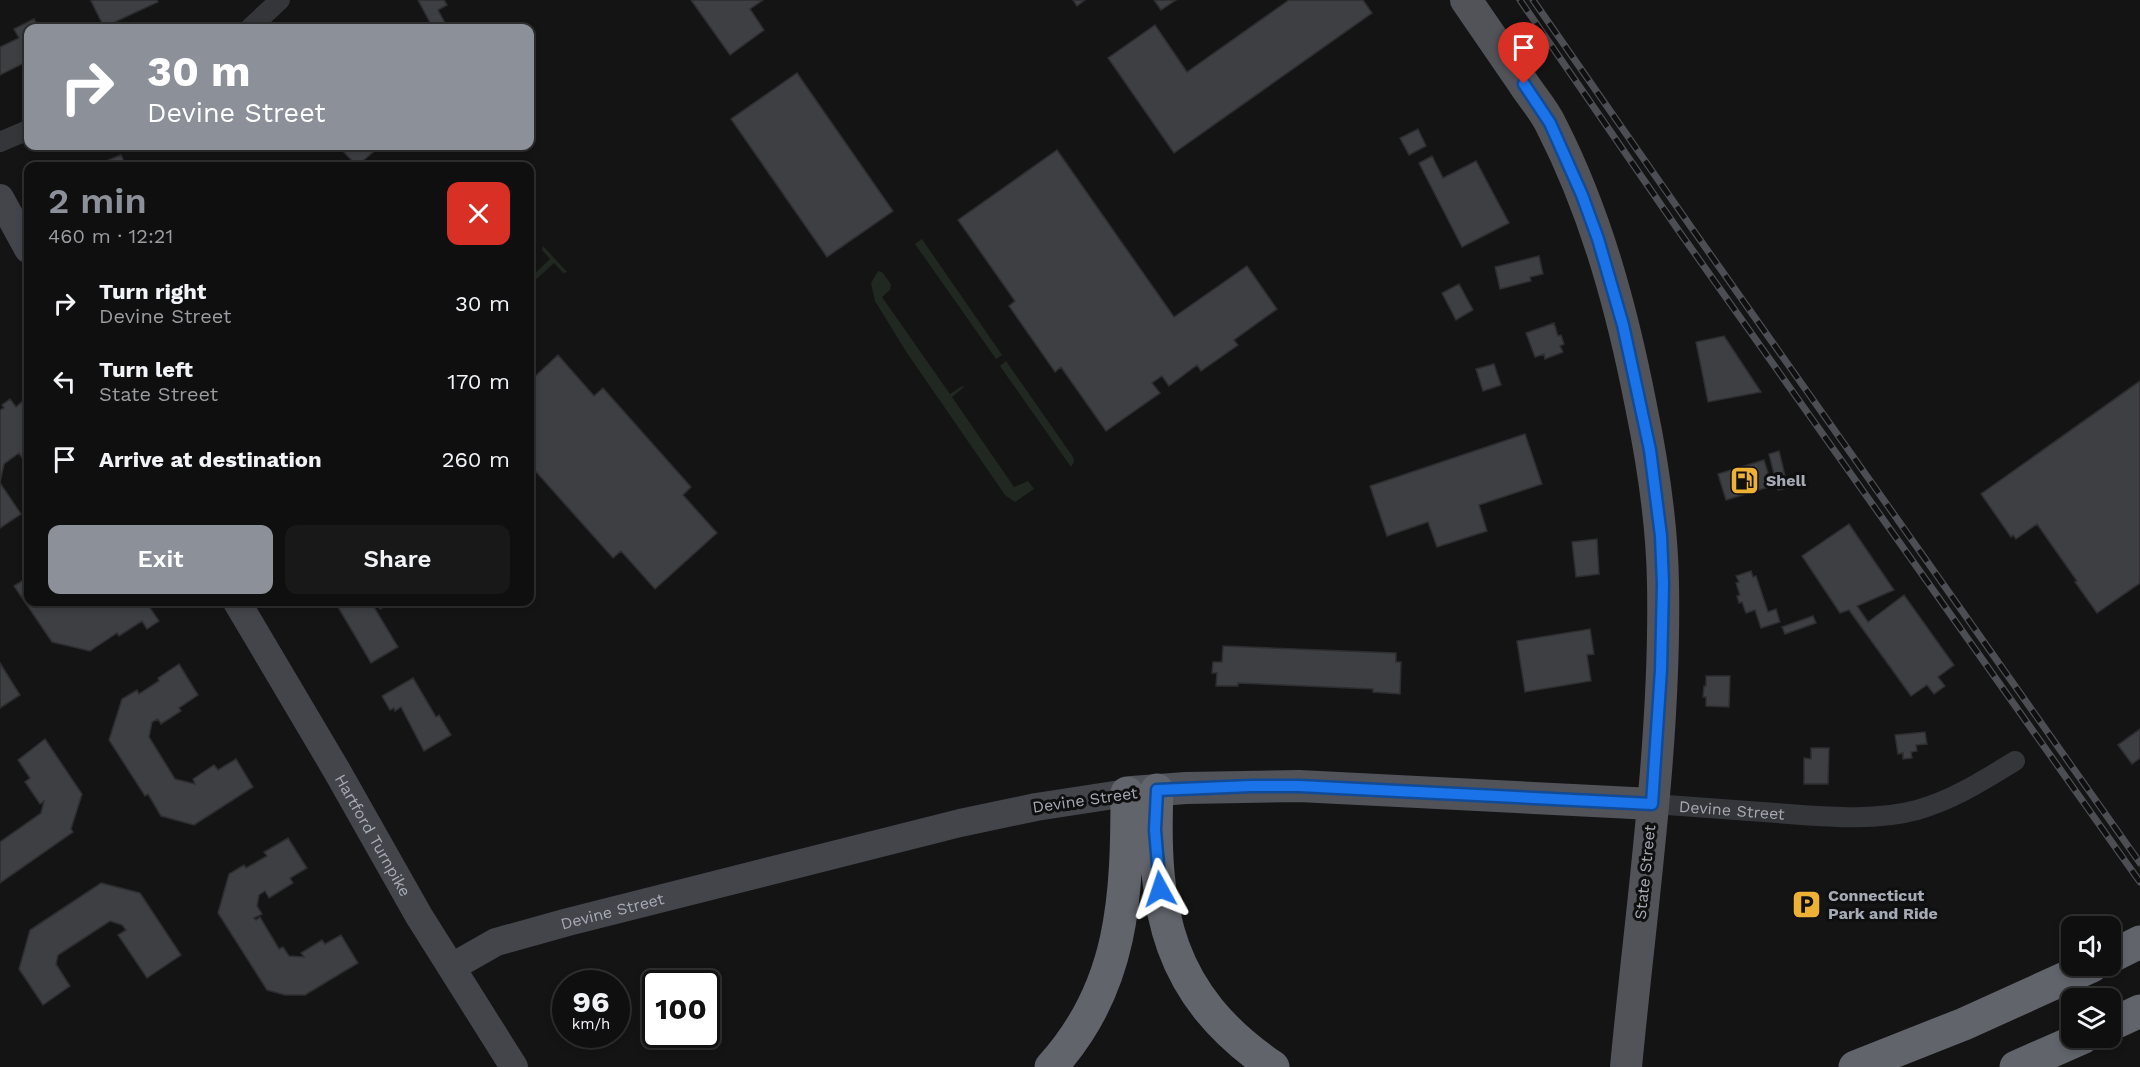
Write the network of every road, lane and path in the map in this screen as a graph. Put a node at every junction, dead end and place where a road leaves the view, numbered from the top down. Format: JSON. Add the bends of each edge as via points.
{"nodes":[{"id":1,"x":280,"y":0,"type":"edge"},
{"id":2,"x":1466,"y":0,"type":"edge"},
{"id":3,"x":254,"y":24,"type":"edge"},
{"id":4,"x":24,"y":132,"type":"edge"},
{"id":5,"x":0,"y":142,"type":"edge"},
{"id":6,"x":0,"y":198,"type":"edge"},
{"id":7,"x":24,"y":242,"type":"edge"},
{"id":8,"x":239,"y":606,"type":"edge"},
{"id":9,"x":2015,"y":760,"type":"dead end"},
{"id":10,"x":1142,"y":791,"type":"junction"},
{"id":11,"x":1652,"y":804,"type":"junction"},
{"id":12,"x":452,"y":967,"type":"junction"},
{"id":13,"x":2070,"y":976,"type":"edge"},
{"id":14,"x":2140,"y":1011,"type":"edge"},
{"id":15,"x":2121,"y":1020,"type":"edge"},
{"id":16,"x":2061,"y":1047,"type":"edge"},
{"id":17,"x":514,"y":1067,"type":"edge"},
{"id":18,"x":1051,"y":1067,"type":"edge"},
{"id":19,"x":1273,"y":1067,"type":"edge"},
{"id":20,"x":1626,"y":1067,"type":"edge"},
{"id":21,"x":1855,"y":1067,"type":"edge"},
{"id":22,"x":2016,"y":1067,"type":"edge"}],
"edges":[{"from":1,"to":3,"type":"street"},
{"from":2,"to":11,"type":"main road","name":"State Street","via":[[1550,123],[1598,239],[1623,325],[1650,450],[1662,561],[1662,650]]},
{"from":4,"to":5,"type":"street"},
{"from":6,"to":7,"type":"main road"},
{"from":8,"to":12,"type":"main road","name":"Hartford Turnpike"},
{"from":9,"to":11,"type":"street","name":"Devine Street","via":[[1948,799],[1889,815],[1816,816]]},
{"from":10,"to":11,"type":"main road","name":"Devine Street","via":[[1299,786]]},
{"from":10,"to":12,"type":"main road","name":"Devine Street","via":[[960,823],[579,919],[496,942]]},
{"from":10,"to":18,"type":"highway","via":[[1114,955],[1087,1018]]},
{"from":10,"to":19,"type":"highway","via":[[1155,830],[1160,889],[1178,961],[1214,1018]]},
{"from":11,"to":20,"type":"main road","name":"State Street"},
{"from":12,"to":17,"type":"main road","name":"Hartford Turnpike"},
{"from":13,"to":21,"type":"highway"},
{"from":14,"to":15,"type":"highway"},
{"from":16,"to":22,"type":"highway"}]}
